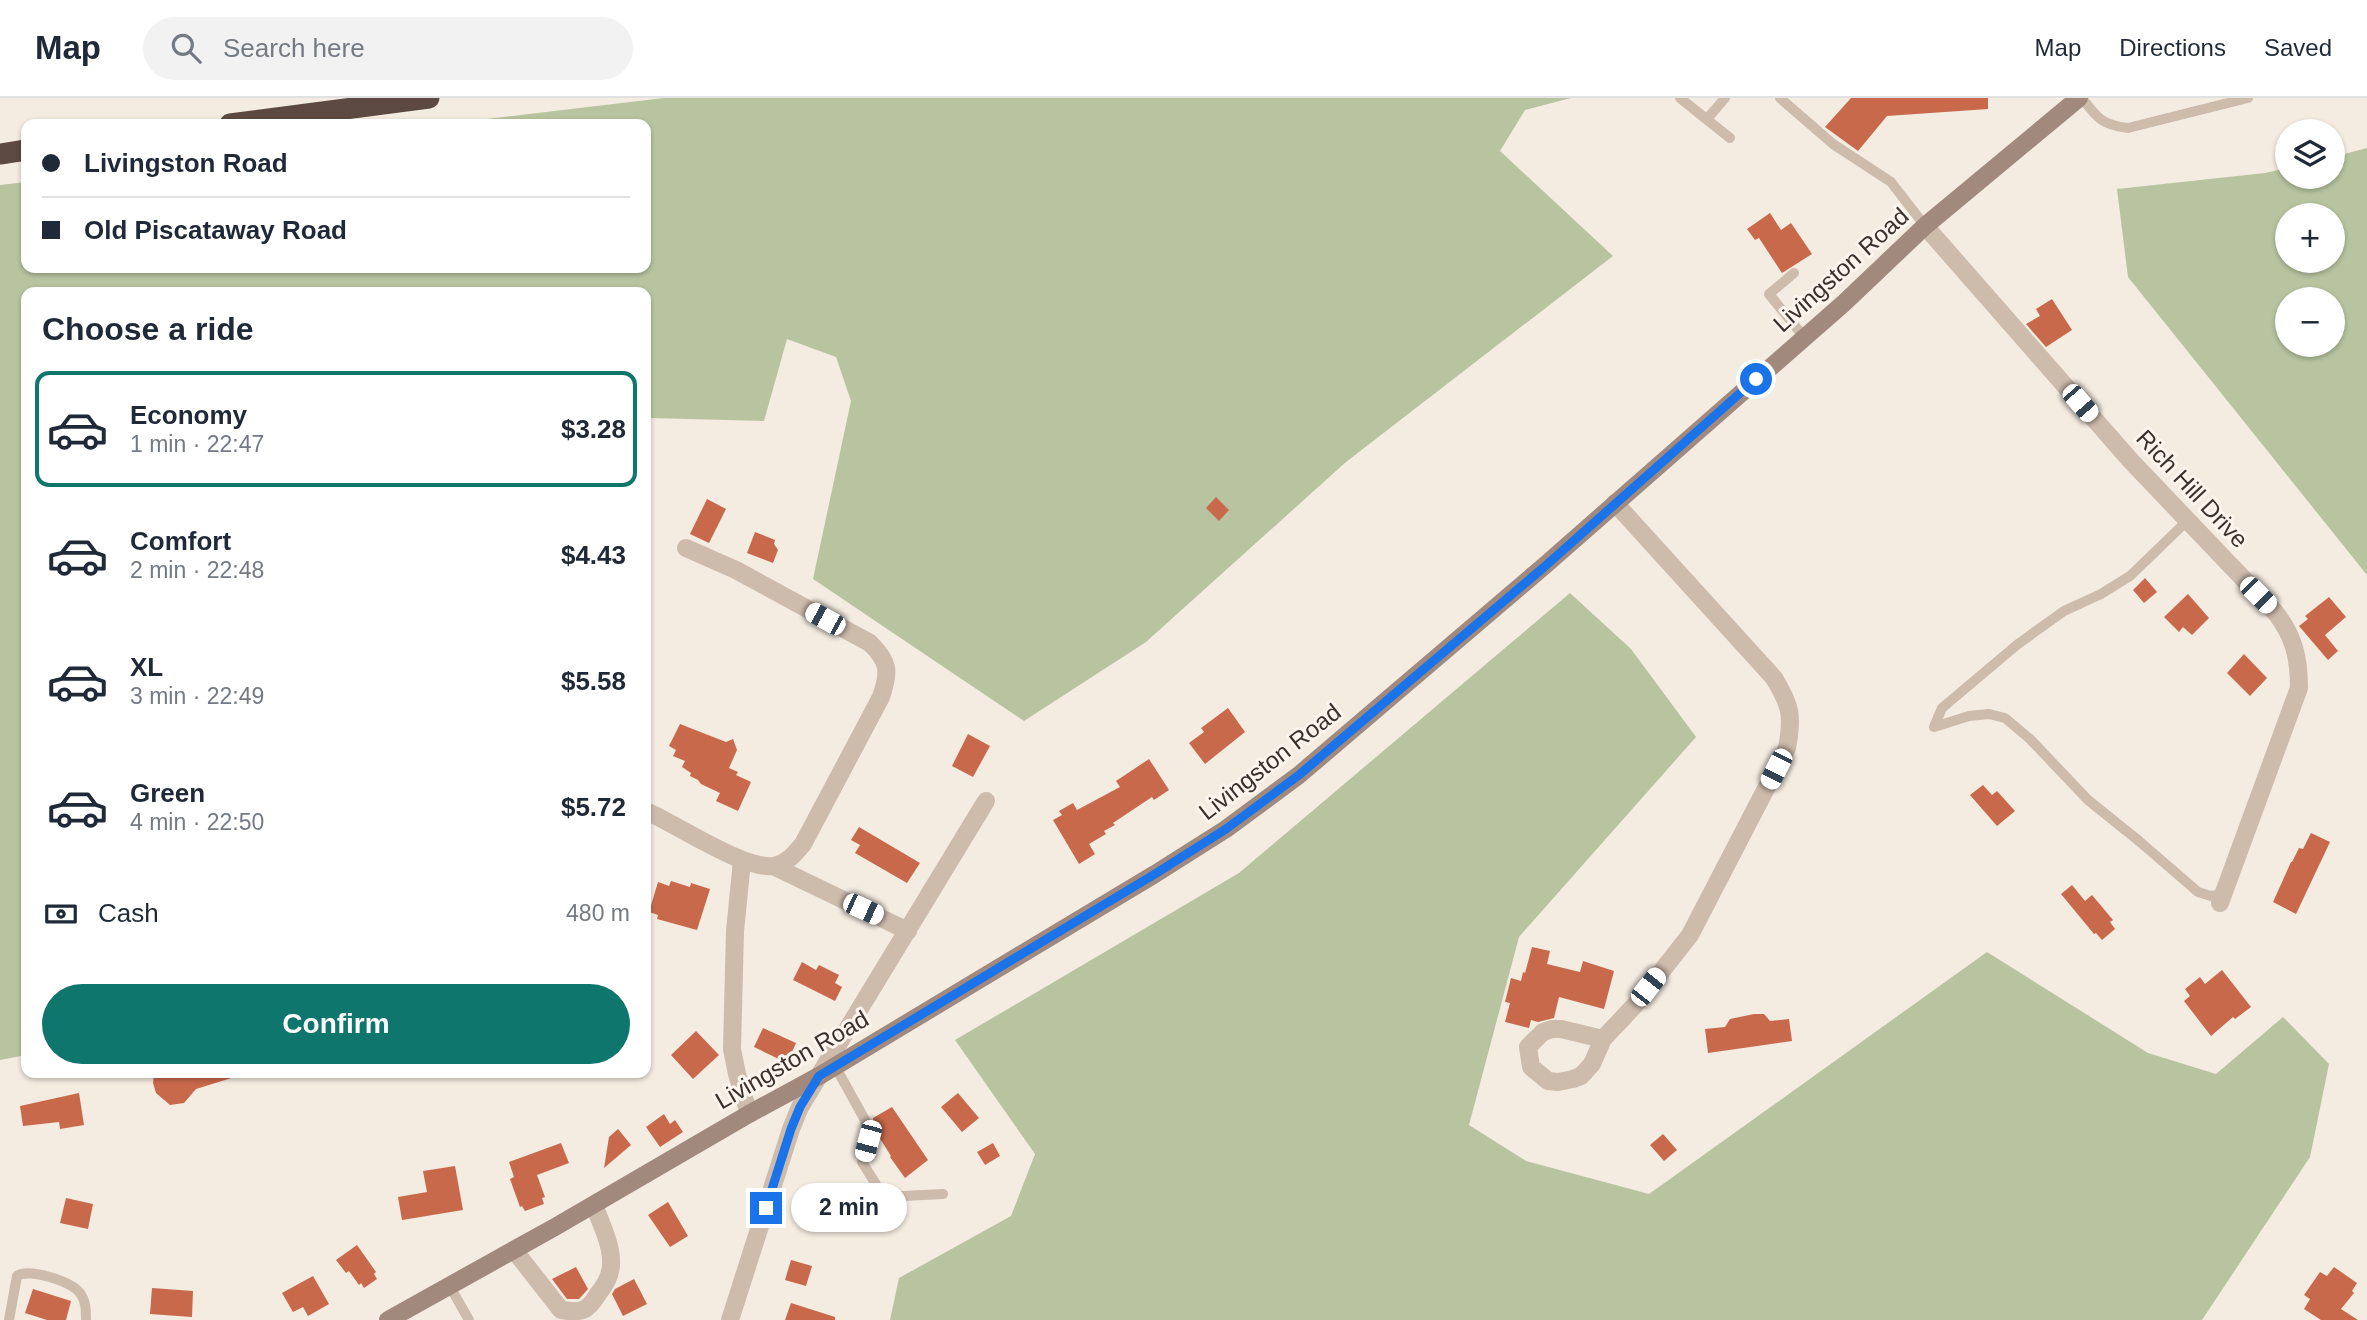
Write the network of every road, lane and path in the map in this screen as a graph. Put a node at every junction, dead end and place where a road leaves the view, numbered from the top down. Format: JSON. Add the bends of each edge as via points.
{"nodes":[{"id":1,"x":429,"y":98,"type":"edge"},
{"id":2,"x":1680,"y":98,"type":"edge"},
{"id":3,"x":1725,"y":98,"type":"edge"},
{"id":4,"x":1780,"y":98,"type":"edge"},
{"id":5,"x":2080,"y":98,"type":"edge"},
{"id":6,"x":2248,"y":98,"type":"edge"},
{"id":7,"x":268,"y":119,"type":"edge"},
{"id":8,"x":1707,"y":119,"type":"junction"},
{"id":9,"x":1730,"y":138,"type":"dead end"},
{"id":10,"x":21,"y":151,"type":"edge"},
{"id":11,"x":0,"y":154,"type":"edge"},
{"id":12,"x":1925,"y":226,"type":"junction"},
{"id":13,"x":1794,"y":273,"type":"dead end"},
{"id":14,"x":1804,"y":337,"type":"junction"},
{"id":15,"x":1615,"y":503,"type":"junction"},
{"id":16,"x":2187,"y":521,"type":"junction"},
{"id":17,"x":686,"y":548,"type":"dead end"},
{"id":18,"x":986,"y":801,"type":"dead end"},
{"id":19,"x":651,"y":814,"type":"edge"},
{"id":20,"x":742,"y":861,"type":"junction"},
{"id":21,"x":773,"y":866,"type":"junction"},
{"id":22,"x":2222,"y":898,"type":"joint"},
{"id":23,"x":908,"y":930,"type":"junction"},
{"id":24,"x":1603,"y":1039,"type":"dead end"},
{"id":25,"x":835,"y":1066,"type":"junction"},
{"id":26,"x":819,"y":1076,"type":"junction"},
{"id":27,"x":750,"y":1114,"type":"junction"},
{"id":28,"x":943,"y":1194,"type":"dead end"},
{"id":29,"x":594,"y":1205,"type":"junction"},
{"id":30,"x":514,"y":1250,"type":"junction"},
{"id":31,"x":449,"y":1285,"type":"junction"},
{"id":32,"x":9,"y":1320,"type":"edge"},
{"id":33,"x":86,"y":1320,"type":"edge"},
{"id":34,"x":388,"y":1320,"type":"edge"},
{"id":35,"x":469,"y":1320,"type":"edge"},
{"id":36,"x":730,"y":1320,"type":"edge"}],
"edges":[{"from":1,"to":7,"type":"highway"},
{"from":2,"to":8,"type":"lane"},
{"from":3,"to":8,"type":"lane"},
{"from":4,"to":12,"type":"lane","via":[[1833,144],[1891,182]]},
{"from":5,"to":6,"type":"lane","via":[[2098,119],[2128,128]]},
{"from":5,"to":12,"type":"main road","name":"Livingston Road"},
{"from":8,"to":9,"type":"lane"},
{"from":10,"to":11,"type":"highway"},
{"from":12,"to":14,"type":"main road","name":"Livingston Road"},
{"from":12,"to":16,"type":"street","name":"Rich Hill Drive"},
{"from":13,"to":14,"type":"lane","via":[[1769,294]]},
{"from":14,"to":15,"type":"main road","name":"Livingston Road"},
{"from":15,"to":24,"type":"street","via":[[1774,678],[1788,701],[1791,724],[1787,748],[1690,935]]},
{"from":15,"to":25,"type":"main road","name":"Livingston Road","via":[[1299,775],[1226,829]]},
{"from":16,"to":22,"type":"street","name":"Rich Hill Drive","via":[[2287,627],[2299,671],[2299,688]]},
{"from":16,"to":22,"type":"lane","via":[[2130,576],[2064,611],[2018,644],[1942,708],[1934,727],[1969,716],[2005,718],[2088,800],[2198,892]]},
{"from":17,"to":21,"type":"street","via":[[870,643],[887,667],[881,697],[803,844],[786,861]]},
{"from":18,"to":23,"type":"street"},
{"from":19,"to":20,"type":"street"},
{"from":20,"to":21,"type":"street"},
{"from":20,"to":27,"type":"street","via":[[732,1049]]},
{"from":21,"to":23,"type":"street"},
{"from":23,"to":26,"type":"street"},
{"from":25,"to":26,"type":"main road","name":"Livingston Road"},
{"from":25,"to":28,"type":"lane","via":[[865,1120],[868,1141],[862,1162],[884,1196]]},
{"from":26,"to":27,"type":"main road","name":"Livingston Road"},
{"from":26,"to":36,"type":"street","via":[[791,1129]]},
{"from":27,"to":29,"type":"main road","name":"Livingston Road"},
{"from":29,"to":30,"type":"main road","name":"Livingston Road"},
{"from":29,"to":30,"type":"street","via":[[612,1266],[593,1305],[579,1312],[561,1310]]},
{"from":30,"to":31,"type":"main road","name":"Livingston Road"},
{"from":31,"to":34,"type":"main road","name":"Livingston Road"},
{"from":31,"to":35,"type":"lane"},
{"from":32,"to":33,"type":"lane","via":[[17,1276],[31,1272],[78,1289]]}]}
